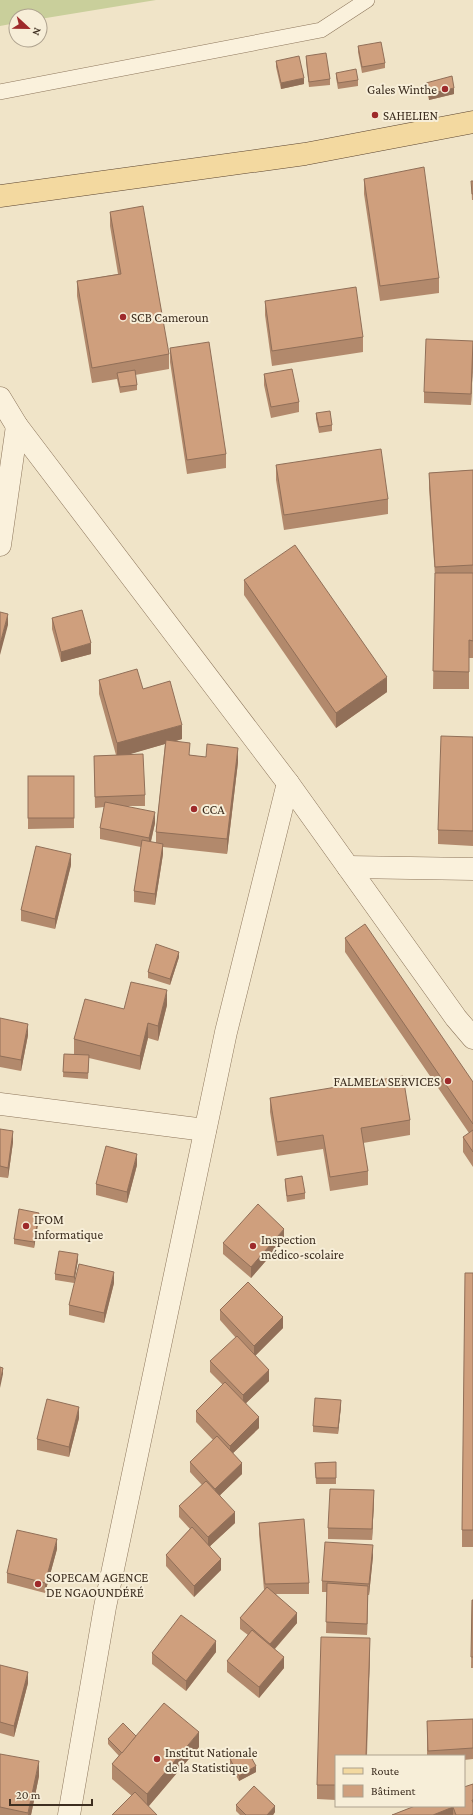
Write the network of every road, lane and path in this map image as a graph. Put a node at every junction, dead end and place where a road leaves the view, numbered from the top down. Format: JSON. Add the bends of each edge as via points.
{"nodes":[{"id":1,"x":367,"y":0,"type":"edge"},
{"id":2,"x":0,"y":92,"type":"edge"},
{"id":3,"x":473,"y":122,"type":"edge"},
{"id":4,"x":0,"y":196,"type":"edge"},
{"id":5,"x":0,"y":398,"type":"edge"},
{"id":6,"x":17,"y":426,"type":"junction"},
{"id":7,"x":0,"y":545,"type":"edge"},
{"id":8,"x":288,"y":783,"type":"junction"},
{"id":9,"x":348,"y":867,"type":"junction"},
{"id":10,"x":473,"y":869,"type":"edge"},
{"id":11,"x":473,"y":1038,"type":"edge"},
{"id":12,"x":0,"y":1104,"type":"edge"},
{"id":13,"x":205,"y":1130,"type":"junction"},
{"id":14,"x":69,"y":1815,"type":"edge"}],
"edges":[{"from":1,"to":2,"type":"lane","via":[[321,30]]},
{"from":3,"to":4,"type":"main road","via":[[305,154]]},
{"from":5,"to":6,"type":"street"},
{"from":6,"to":7,"type":"street"},
{"from":6,"to":8,"type":"street"},
{"from":8,"to":9,"type":"street"},
{"from":8,"to":13,"type":"street","via":[[226,1032]]},
{"from":9,"to":10,"type":"street"},
{"from":9,"to":11,"type":"street"},
{"from":12,"to":13,"type":"street"},
{"from":13,"to":14,"type":"street","via":[[105,1607]]}]}
